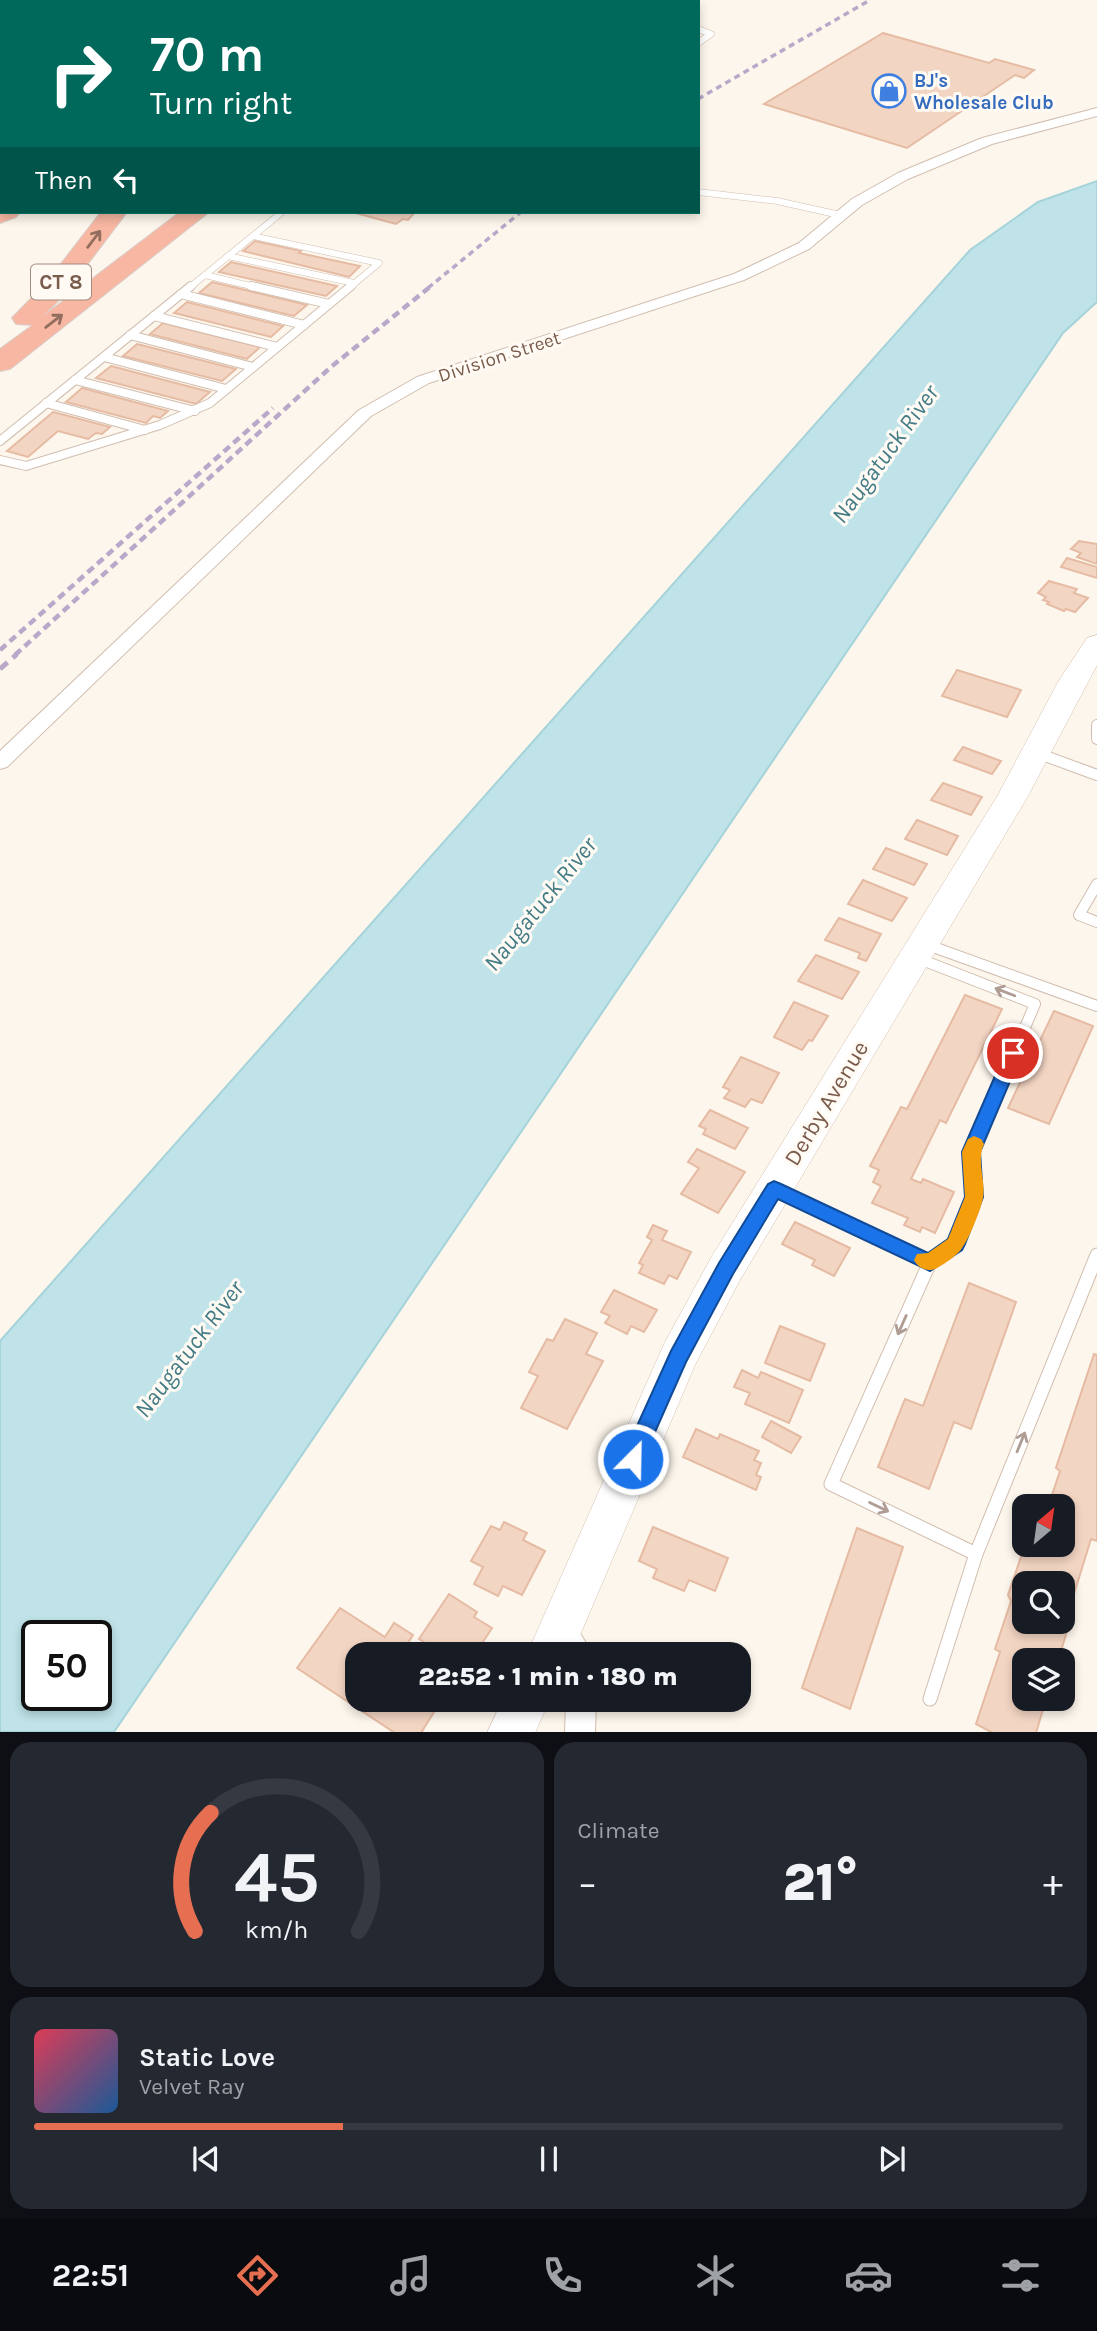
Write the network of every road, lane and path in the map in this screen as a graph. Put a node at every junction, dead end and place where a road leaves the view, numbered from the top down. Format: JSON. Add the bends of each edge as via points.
{"nodes":[{"id":1,"x":700,"y":30,"type":"edge"},
{"id":2,"x":700,"y":42,"type":"edge"},
{"id":3,"x":1097,"y":112,"type":"edge"},
{"id":4,"x":700,"y":192,"type":"edge"},
{"id":5,"x":85,"y":214,"type":"edge"},
{"id":6,"x":112,"y":214,"type":"edge"},
{"id":7,"x":193,"y":214,"type":"edge"},
{"id":8,"x":280,"y":214,"type":"edge"},
{"id":9,"x":840,"y":215,"type":"junction"},
{"id":10,"x":253,"y":236,"type":"junction"},
{"id":11,"x":228,"y":256,"type":"junction"},
{"id":12,"x":205,"y":275,"type":"junction"},
{"id":13,"x":354,"y":283,"type":"junction"},
{"id":14,"x":181,"y":294,"type":"junction"},
{"id":15,"x":329,"y":304,"type":"junction"},
{"id":16,"x":0,"y":315,"type":"edge"},
{"id":17,"x":154,"y":316,"type":"junction"},
{"id":18,"x":304,"y":325,"type":"junction"},
{"id":19,"x":130,"y":335,"type":"junction"},
{"id":20,"x":0,"y":344,"type":"edge"},
{"id":21,"x":277,"y":347,"type":"junction"},
{"id":22,"x":104,"y":357,"type":"junction"},
{"id":23,"x":0,"y":363,"type":"edge"},
{"id":24,"x":253,"y":367,"type":"junction"},
{"id":25,"x":75,"y":380,"type":"junction"},
{"id":26,"x":226,"y":389,"type":"junction"},
{"id":27,"x":46,"y":403,"type":"junction"},
{"id":28,"x":195,"y":411,"type":"junction"},
{"id":29,"x":145,"y":430,"type":"junction"},
{"id":30,"x":0,"y":441,"type":"edge"},
{"id":31,"x":0,"y":460,"type":"edge"},
{"id":32,"x":1097,"y":644,"type":"edge"},
{"id":33,"x":1097,"y":724,"type":"edge"},
{"id":34,"x":1097,"y":739,"type":"edge"},
{"id":35,"x":1037,"y":753,"type":"junction"},
{"id":36,"x":0,"y":762,"type":"edge"},
{"id":37,"x":1097,"y":775,"type":"edge"},
{"id":38,"x":1097,"y":884,"type":"edge"},
{"id":39,"x":1097,"y":922,"type":"edge"},
{"id":40,"x":919,"y":950,"type":"junction"},
{"id":41,"x":1097,"y":1006,"type":"edge"},
{"id":42,"x":774,"y":1189,"type":"junction"},
{"id":43,"x":1097,"y":1255,"type":"edge"},
{"id":44,"x":930,"y":1262,"type":"junction"},
{"id":45,"x":976,"y":1554,"type":"junction"},
{"id":46,"x":565,"y":1642,"type":"edge"},
{"id":47,"x":930,"y":1699,"type":"dead end"},
{"id":48,"x":520,"y":1712,"type":"edge"},
{"id":49,"x":581,"y":1712,"type":"edge"},
{"id":50,"x":510,"y":1732,"type":"edge"},
{"id":51,"x":580,"y":1732,"type":"edge"}],
"edges":[{"from":1,"to":2,"type":"lane","via":[[711,34]]},
{"from":3,"to":9,"type":"street","name":"Division Street","via":[[987,141],[943,158]]},
{"from":4,"to":9,"type":"lane","via":[[777,201]]},
{"from":5,"to":16,"type":"highway","number":"CT 8","via":[[35,281]]},
{"from":20,"to":6,"type":"highway","number":"CT 8","one_way":true,"via":[[57,288]]},
{"from":23,"to":7,"type":"highway","one_way":true},
{"from":8,"to":10,"type":"lane"},
{"from":9,"to":36,"type":"street","name":"Division Street","via":[[804,246],[738,278],[423,380],[365,413]]},
{"from":10,"to":11,"type":"lane"},
{"from":10,"to":13,"type":"lane","via":[[379,263]]},
{"from":11,"to":12,"type":"lane"},
{"from":11,"to":13,"type":"lane"},
{"from":12,"to":14,"type":"lane"},
{"from":12,"to":15,"type":"lane"},
{"from":13,"to":15,"type":"lane"},
{"from":14,"to":17,"type":"lane"},
{"from":14,"to":18,"type":"lane"},
{"from":15,"to":18,"type":"lane"},
{"from":17,"to":19,"type":"lane"},
{"from":17,"to":21,"type":"lane"},
{"from":18,"to":21,"type":"lane"},
{"from":19,"to":22,"type":"lane"},
{"from":19,"to":24,"type":"lane"},
{"from":21,"to":24,"type":"lane"},
{"from":22,"to":25,"type":"lane"},
{"from":22,"to":26,"type":"lane"},
{"from":24,"to":26,"type":"lane"},
{"from":25,"to":27,"type":"lane"},
{"from":25,"to":28,"type":"lane"},
{"from":26,"to":28,"type":"lane"},
{"from":27,"to":29,"type":"lane"},
{"from":27,"to":30,"type":"lane"},
{"from":28,"to":29,"type":"lane"},
{"from":29,"to":31,"type":"lane","via":[[26,466]]},
{"from":32,"to":35,"type":"main road","name":"Derby Avenue","via":[[1072,682]]},
{"from":33,"to":34,"type":"lane"},
{"from":35,"to":37,"type":"lane"},
{"from":35,"to":40,"type":"main road","name":"Derby Avenue"},
{"from":38,"to":39,"type":"lane","via":[[1079,915]]},
{"from":40,"to":41,"type":"lane"},
{"from":40,"to":42,"type":"main road","name":"Derby Avenue"},
{"from":44,"to":40,"type":"lane","one_way":true,"via":[[955,1244],[974,1197],[971,1152],[1035,1004]]},
{"from":42,"to":44,"type":"lane"},
{"from":42,"to":46,"type":"main road","name":"Derby Avenue","via":[[678,1357]]},
{"from":45,"to":43,"type":"lane","one_way":true},
{"from":44,"to":45,"type":"lane","one_way":true,"via":[[831,1484]]},
{"from":45,"to":47,"type":"lane"},
{"from":48,"to":50,"type":"main road"},
{"from":49,"to":51,"type":"street"}]}
